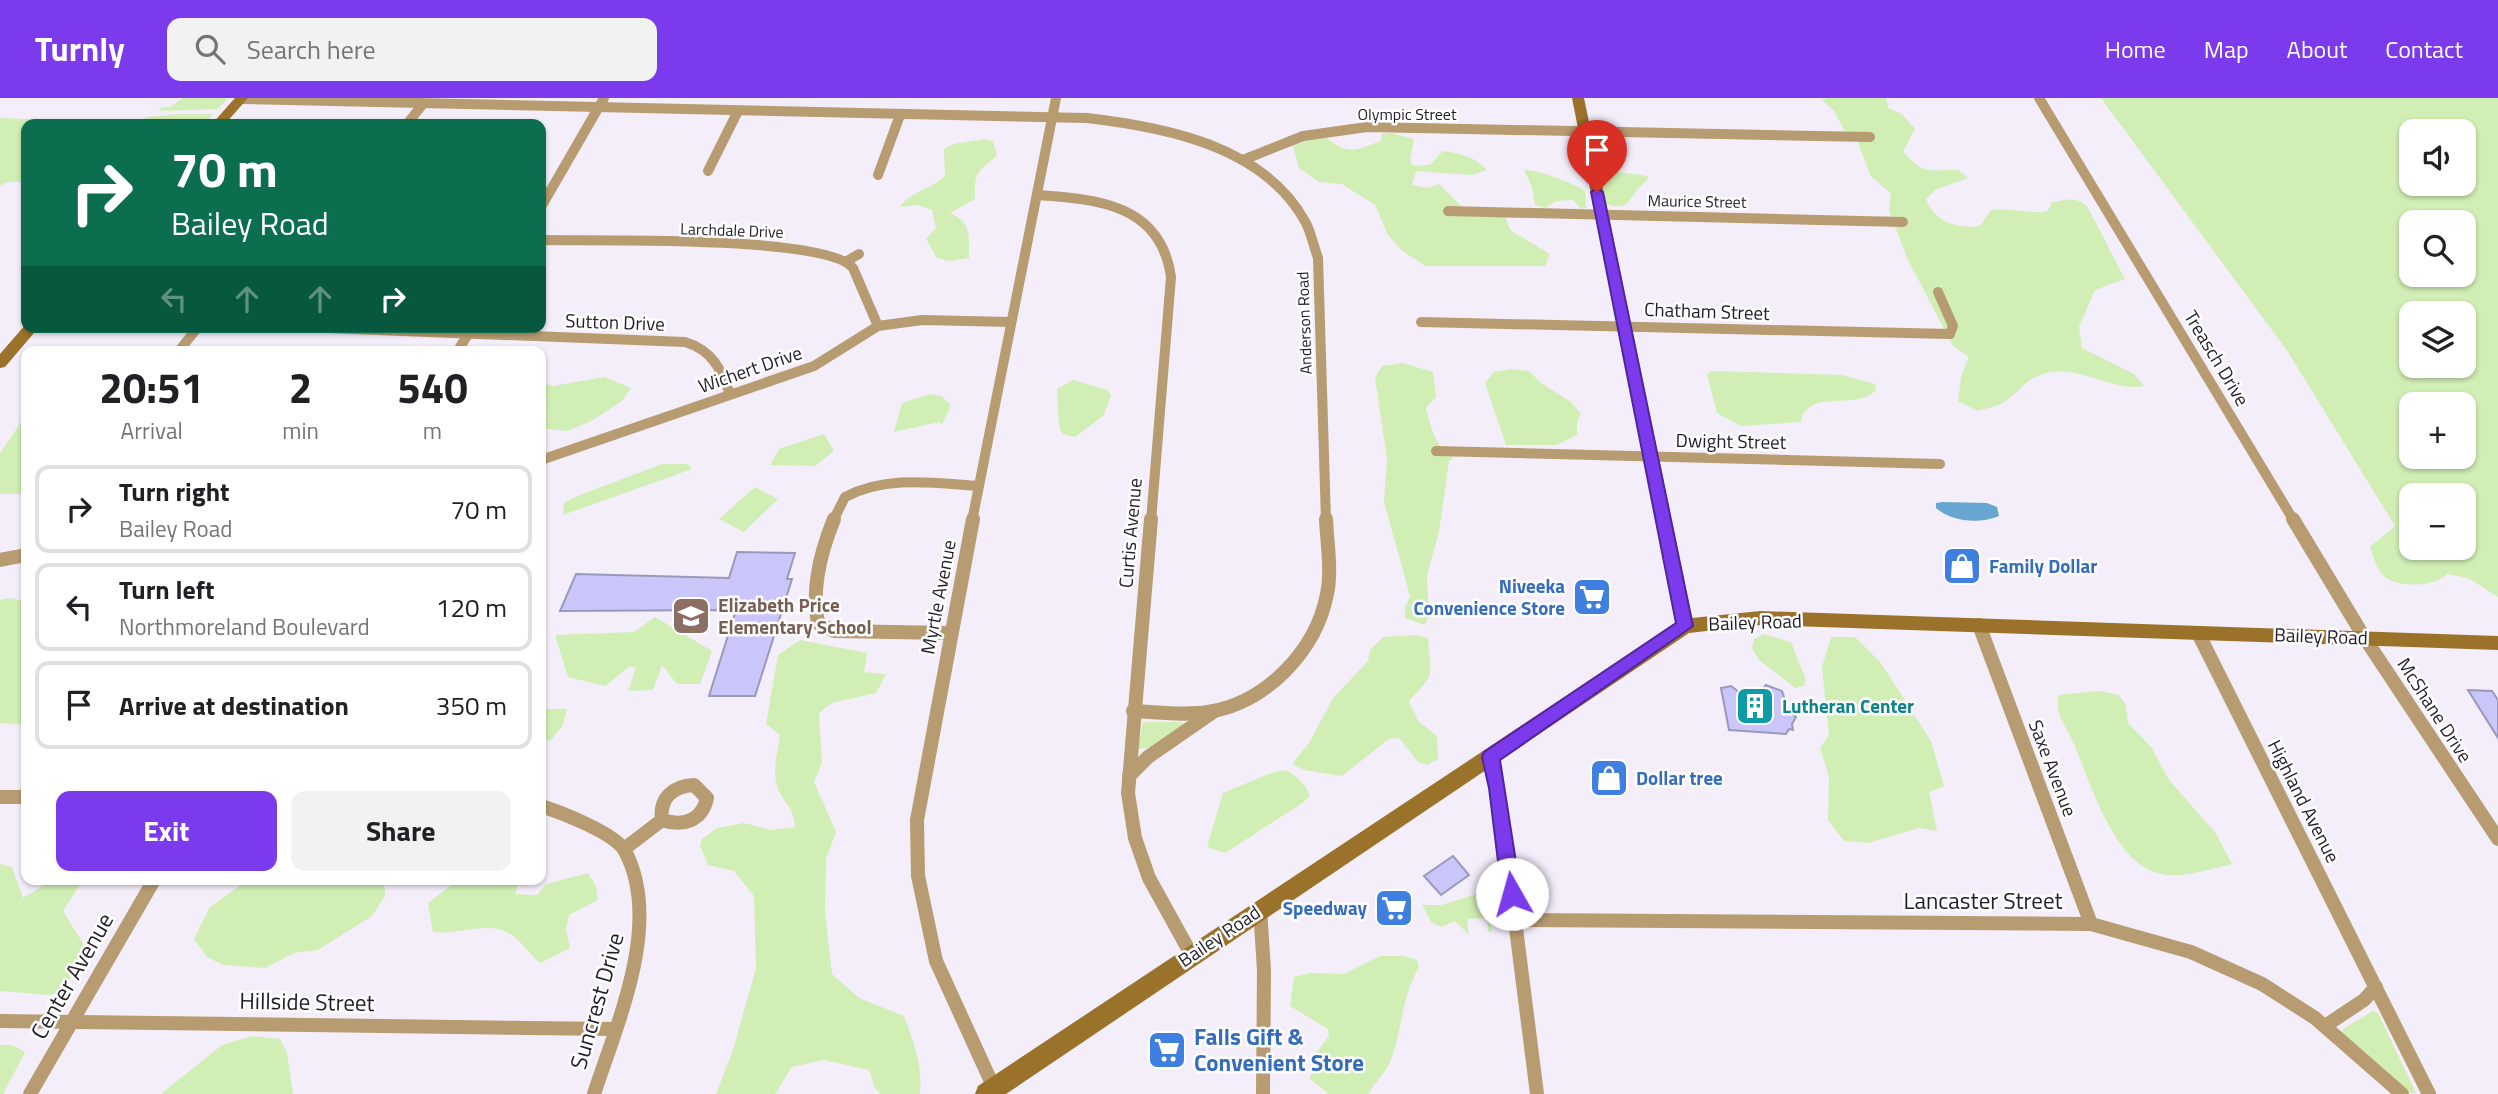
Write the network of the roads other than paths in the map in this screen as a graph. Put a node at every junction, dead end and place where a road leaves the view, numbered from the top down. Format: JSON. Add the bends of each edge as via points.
{"nodes":[{"id":1,"x":604,"y":98,"type":"edge"},
{"id":2,"x":1056,"y":98,"type":"edge"},
{"id":3,"x":1578,"y":98,"type":"edge"},
{"id":4,"x":2039,"y":98,"type":"edge"},
{"id":5,"x":241,"y":99,"type":"edge"},
{"id":6,"x":422,"y":104,"type":"junction"},
{"id":7,"x":597,"y":109,"type":"junction"},
{"id":8,"x":738,"y":111,"type":"junction"},
{"id":9,"x":900,"y":115,"type":"junction"},
{"id":10,"x":1051,"y":117,"type":"junction"},
{"id":11,"x":223,"y":119,"type":"edge"},
{"id":12,"x":411,"y":119,"type":"edge"},
{"id":13,"x":1584,"y":131,"type":"junction"},
{"id":14,"x":1870,"y":137,"type":"dead end"},
{"id":15,"x":1243,"y":160,"type":"junction"},
{"id":16,"x":708,"y":172,"type":"dead end"},
{"id":17,"x":878,"y":175,"type":"dead end"},
{"id":18,"x":1037,"y":195,"type":"junction"},
{"id":19,"x":546,"y":198,"type":"edge"},
{"id":20,"x":1448,"y":211,"type":"dead end"},
{"id":21,"x":1601,"y":215,"type":"junction"},
{"id":22,"x":1903,"y":222,"type":"dead end"},
{"id":23,"x":546,"y":240,"type":"edge"},
{"id":24,"x":859,"y":254,"type":"dead end"},
{"id":25,"x":847,"y":261,"type":"junction"},
{"id":26,"x":1938,"y":292,"type":"dead end"},
{"id":27,"x":1011,"y":322,"type":"junction"},
{"id":28,"x":1421,"y":322,"type":"dead end"},
{"id":29,"x":878,"y":326,"type":"junction"},
{"id":30,"x":1624,"y":326,"type":"junction"},
{"id":31,"x":27,"y":333,"type":"edge"},
{"id":32,"x":504,"y":333,"type":"edge"},
{"id":33,"x":0,"y":363,"type":"edge"},
{"id":34,"x":730,"y":394,"type":"junction"},
{"id":35,"x":1436,"y":451,"type":"dead end"},
{"id":36,"x":1650,"y":457,"type":"junction"},
{"id":37,"x":546,"y":458,"type":"edge"},
{"id":38,"x":1940,"y":464,"type":"dead end"},
{"id":39,"x":979,"y":486,"type":"junction"},
{"id":40,"x":21,"y":556,"type":"edge"},
{"id":41,"x":0,"y":560,"type":"edge"},
{"id":42,"x":1979,"y":625,"type":"junction"},
{"id":43,"x":1685,"y":626,"type":"junction"},
{"id":44,"x":950,"y":633,"type":"junction"},
{"id":45,"x":2198,"y":633,"type":"junction"},
{"id":46,"x":2364,"y":637,"type":"junction"},
{"id":47,"x":2498,"y":643,"type":"edge"},
{"id":48,"x":1133,"y":711,"type":"junction"},
{"id":49,"x":1213,"y":712,"type":"junction"},
{"id":50,"x":1490,"y":757,"type":"junction"},
{"id":51,"x":1129,"y":776,"type":"junction"},
{"id":52,"x":0,"y":797,"type":"edge"},
{"id":53,"x":21,"y":797,"type":"edge"},
{"id":54,"x":546,"y":808,"type":"edge"},
{"id":55,"x":662,"y":820,"type":"dead end"},
{"id":56,"x":2498,"y":839,"type":"edge"},
{"id":57,"x":624,"y":849,"type":"junction"},
{"id":58,"x":150,"y":885,"type":"edge"},
{"id":59,"x":1260,"y":909,"type":"junction"},
{"id":60,"x":1515,"y":920,"type":"junction"},
{"id":61,"x":2091,"y":924,"type":"junction"},
{"id":62,"x":1191,"y":954,"type":"junction"},
{"id":63,"x":2376,"y":987,"type":"junction"},
{"id":64,"x":0,"y":1021,"type":"edge"},
{"id":65,"x":72,"y":1022,"type":"junction"},
{"id":66,"x":2325,"y":1026,"type":"junction"},
{"id":67,"x":613,"y":1029,"type":"junction"},
{"id":68,"x":991,"y":1092,"type":"edge"},
{"id":69,"x":30,"y":1094,"type":"edge"},
{"id":70,"x":594,"y":1094,"type":"edge"},
{"id":71,"x":1263,"y":1094,"type":"edge"},
{"id":72,"x":1537,"y":1094,"type":"edge"},
{"id":73,"x":2402,"y":1094,"type":"edge"},
{"id":74,"x":2429,"y":1094,"type":"edge"}],
"edges":[{"from":1,"to":7,"type":"street"},
{"from":2,"to":10,"type":"street","name":"Myrtle Avenue"},
{"from":3,"to":13,"type":"street"},
{"from":4,"to":46,"type":"street","name":"Treasch Drive"},
{"from":5,"to":6,"type":"street","name":"Anderson Road"},
{"from":5,"to":11,"type":"street"},
{"from":6,"to":7,"type":"street","name":"Anderson Road"},
{"from":6,"to":12,"type":"street"},
{"from":7,"to":8,"type":"street","name":"Anderson Road"},
{"from":7,"to":19,"type":"street"},
{"from":8,"to":9,"type":"street","name":"Anderson Road"},
{"from":8,"to":16,"type":"street"},
{"from":9,"to":10,"type":"street","name":"Anderson Road"},
{"from":9,"to":17,"type":"street"},
{"from":10,"to":15,"type":"street","name":"Anderson Road","via":[[1159,128]]},
{"from":10,"to":18,"type":"street","name":"Myrtle Avenue"},
{"from":13,"to":14,"type":"street","name":"Olympic Street"},
{"from":13,"to":15,"type":"street","name":"Olympic Street","via":[[1351,127],[1288,141]]},
{"from":13,"to":21,"type":"street"},
{"from":15,"to":49,"type":"street","name":"Anderson Road","via":[[1291,201],[1317,253],[1328,591],[1316,633],[1297,660],[1254,692]]},
{"from":18,"to":27,"type":"street","name":"Myrtle Avenue"},
{"from":18,"to":48,"type":"street","name":"Curtis Avenue","via":[[1088,199],[1128,212],[1157,234],[1170,263]]},
{"from":20,"to":21,"type":"street","name":"Maurice Street"},
{"from":21,"to":22,"type":"street","name":"Maurice Street"},
{"from":21,"to":30,"type":"street"},
{"from":23,"to":25,"type":"street","name":"Larchdale Drive","via":[[787,247]]},
{"from":24,"to":25,"type":"street"},
{"from":25,"to":29,"type":"street"},
{"from":26,"to":30,"type":"street","name":"Chatham Street","via":[[1953,326],[1950,334]]},
{"from":27,"to":29,"type":"street","name":"Wichert Drive","via":[[922,320]]},
{"from":27,"to":39,"type":"street","name":"Myrtle Avenue"},
{"from":28,"to":30,"type":"street","name":"Chatham Street"},
{"from":29,"to":34,"type":"street","name":"Wichert Drive","via":[[814,366]]},
{"from":30,"to":36,"type":"street"},
{"from":31,"to":33,"type":"street"},
{"from":32,"to":34,"type":"street","name":"Sutton Drive","via":[[694,344],[713,357]]},
{"from":34,"to":37,"type":"street","name":"Wichert Drive"},
{"from":35,"to":36,"type":"street","name":"Dwight Street"},
{"from":36,"to":38,"type":"street","name":"Dwight Street"},
{"from":36,"to":43,"type":"street"},
{"from":39,"to":44,"type":"street","name":"Myrtle Avenue"},
{"from":39,"to":44,"type":"street","via":[[875,485],[845,497],[814,596],[818,623],[834,631]]},
{"from":40,"to":41,"type":"street"},
{"from":42,"to":43,"type":"street","name":"Bailey Road","via":[[1760,618]]},
{"from":42,"to":45,"type":"street","name":"Bailey Road"},
{"from":42,"to":61,"type":"street","name":"Saxe Avenue"},
{"from":43,"to":50,"type":"street","name":"Bailey Road"},
{"from":44,"to":68,"type":"street","name":"Myrtle Avenue","via":[[920,789],[918,876],[936,961]]},
{"from":45,"to":46,"type":"street","name":"Bailey Road"},
{"from":45,"to":63,"type":"street","name":"Highland Avenue"},
{"from":46,"to":47,"type":"street","name":"Bailey Road"},
{"from":46,"to":56,"type":"street","name":"McShane Drive"},
{"from":48,"to":49,"type":"street","name":"Anderson Road"},
{"from":48,"to":51,"type":"street","name":"Curtis Avenue"},
{"from":49,"to":51,"type":"street","name":"Anderson Road"},
{"from":50,"to":59,"type":"street","name":"Bailey Road"},
{"from":50,"to":60,"type":"street"},
{"from":51,"to":62,"type":"street","name":"Curtis Avenue","via":[[1130,825],[1143,870]]},
{"from":52,"to":53,"type":"street"},
{"from":54,"to":57,"type":"street","via":[[573,816]]},
{"from":55,"to":57,"type":"street"},
{"from":57,"to":67,"type":"street","name":"Suncrest Drive","via":[[638,892],[641,928],[635,965]]},
{"from":58,"to":65,"type":"street","name":"Center Avenue"},
{"from":59,"to":62,"type":"street","name":"Bailey Road"},
{"from":59,"to":71,"type":"street"},
{"from":60,"to":61,"type":"street","name":"Lancaster Street"},
{"from":60,"to":72,"type":"street"},
{"from":61,"to":66,"type":"street","name":"Lancaster Street","via":[[2199,954],[2262,984]]},
{"from":62,"to":68,"type":"street","name":"Bailey Road"},
{"from":63,"to":66,"type":"street"},
{"from":63,"to":74,"type":"street","name":"Highland Avenue"},
{"from":64,"to":65,"type":"street","name":"Hillside Street"},
{"from":65,"to":67,"type":"street","name":"Hillside Street"},
{"from":65,"to":69,"type":"street","name":"Center Avenue"},
{"from":66,"to":73,"type":"street","name":"Lancaster Street"},
{"from":67,"to":70,"type":"street","name":"Suncrest Drive"}]}
